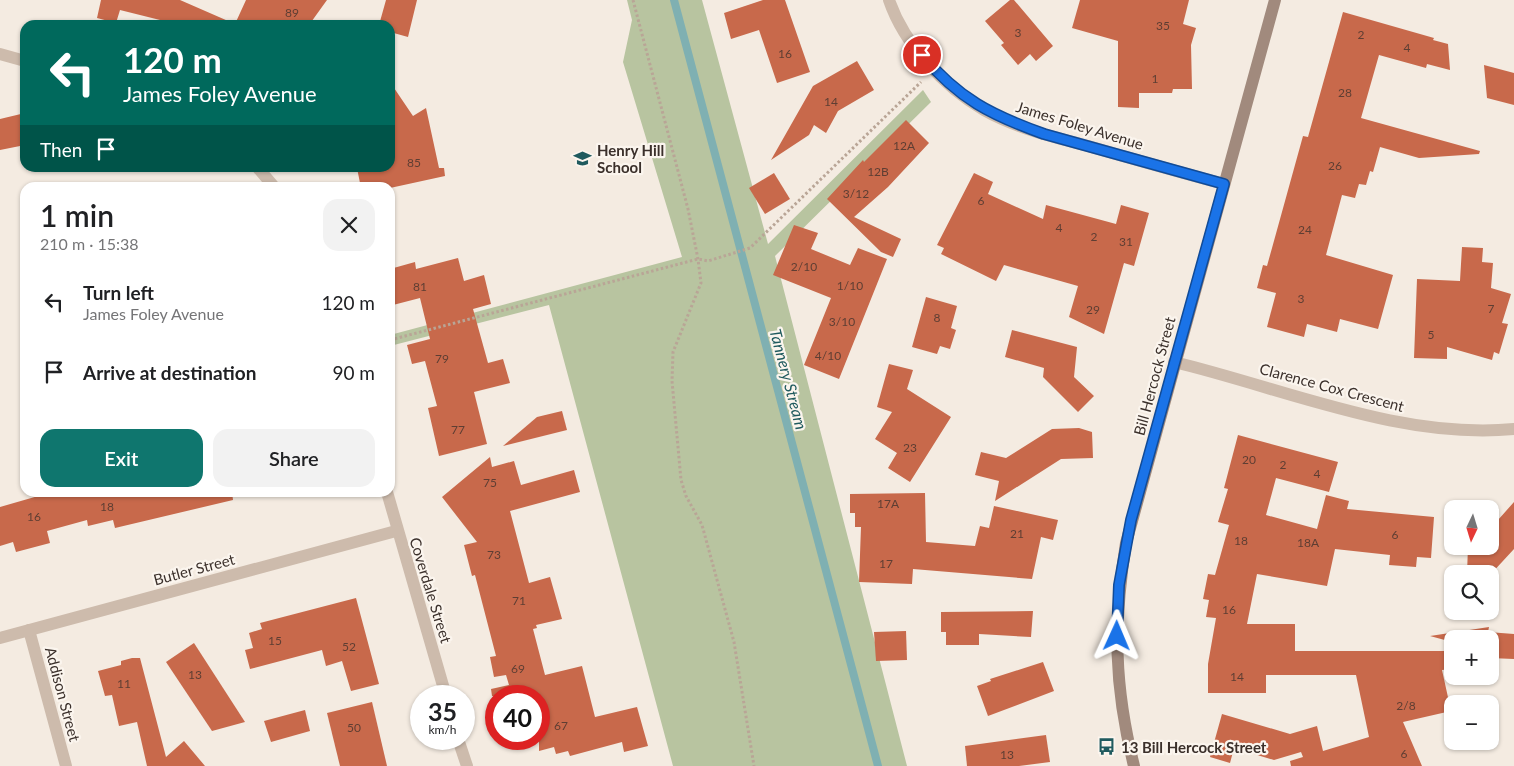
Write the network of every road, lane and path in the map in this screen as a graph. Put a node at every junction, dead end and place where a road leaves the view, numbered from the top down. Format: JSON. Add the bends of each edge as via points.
{"nodes":[{"id":1,"x":633,"y":0,"type":"edge"},
{"id":2,"x":888,"y":0,"type":"edge"},
{"id":3,"x":1275,"y":0,"type":"edge"},
{"id":4,"x":0,"y":54,"type":"edge"},
{"id":5,"x":20,"y":60,"type":"edge"},
{"id":6,"x":934,"y":69,"type":"junction"},
{"id":7,"x":261,"y":172,"type":"edge"},
{"id":8,"x":270,"y":182,"type":"edge"},
{"id":9,"x":1224,"y":184,"type":"junction"},
{"id":10,"x":698,"y":259,"type":"junction"},
{"id":11,"x":395,"y":339,"type":"edge"},
{"id":12,"x":1174,"y":362,"type":"junction"},
{"id":13,"x":1514,"y":429,"type":"edge"},
{"id":14,"x":387,"y":497,"type":"edge"},
{"id":15,"x":396,"y":531,"type":"junction"},
{"id":16,"x":29,"y":630,"type":"junction"},
{"id":17,"x":0,"y":638,"type":"edge"},
{"id":18,"x":443,"y":685,"type":"edge"},
{"id":19,"x":462,"y":750,"type":"edge"},
{"id":20,"x":66,"y":766,"type":"edge"},
{"id":21,"x":467,"y":766,"type":"edge"},
{"id":22,"x":754,"y":766,"type":"edge"},
{"id":23,"x":1134,"y":766,"type":"edge"}],
"edges":[{"from":1,"to":10,"type":"path","via":[[688,208]]},
{"from":2,"to":6,"type":"street","name":"James Foley Avenue","via":[[910,41]]},
{"from":3,"to":9,"type":"street","name":"Bill Hercock Street"},
{"from":4,"to":5,"type":"street"},
{"from":6,"to":9,"type":"street","name":"James Foley Avenue","via":[[961,94],[1017,125]]},
{"from":6,"to":10,"type":"path","via":[[750,248],[708,261]]},
{"from":7,"to":8,"type":"street"},
{"from":9,"to":12,"type":"street","name":"Bill Hercock Street"},
{"from":10,"to":11,"type":"path"},
{"from":10,"to":22,"type":"path","via":[[701,283],[673,352],[672,381],[681,480],[702,525],[734,642]]},
{"from":12,"to":13,"type":"street","name":"Clarence Cox Crescent","via":[[1383,420],[1446,429]]},
{"from":12,"to":23,"type":"street","name":"Bill Hercock Street","via":[[1131,520],[1119,585],[1116,620],[1119,686],[1123,722]]},
{"from":14,"to":15,"type":"street","name":"Coverdale Street"},
{"from":15,"to":16,"type":"street","name":"Butler Street"},
{"from":15,"to":18,"type":"street","name":"Coverdale Street"},
{"from":16,"to":17,"type":"street","name":"Butler Street"},
{"from":16,"to":20,"type":"street","name":"Addison Street"},
{"from":19,"to":21,"type":"street"}]}
